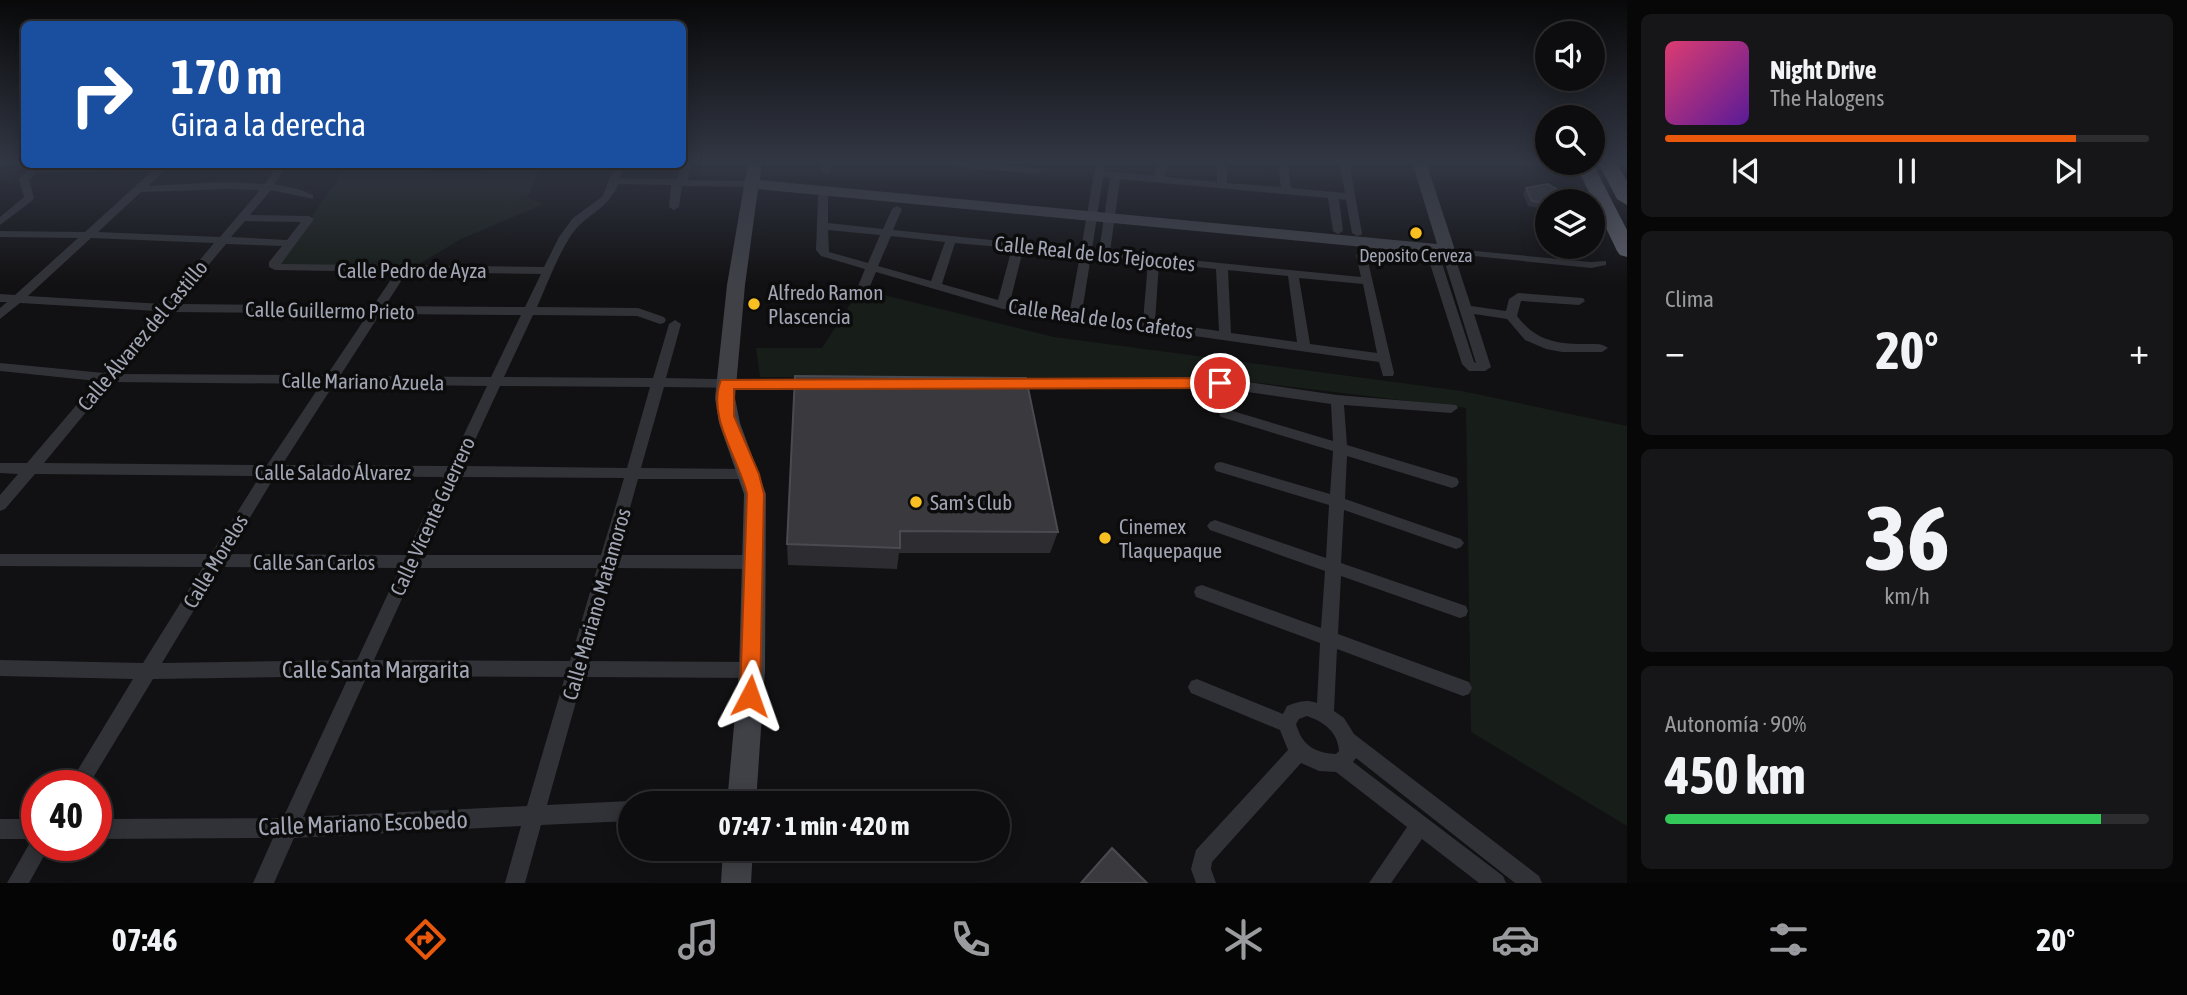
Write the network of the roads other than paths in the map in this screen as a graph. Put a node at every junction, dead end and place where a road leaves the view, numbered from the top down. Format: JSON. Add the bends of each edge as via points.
{"nodes":[{"id":1,"x":23,"y":203,"type":"edge"},
{"id":2,"x":123,"y":203,"type":"edge"},
{"id":3,"x":254,"y":203,"type":"edge"},
{"id":4,"x":600,"y":203,"type":"edge"},
{"id":5,"x":744,"y":203,"type":"edge"},
{"id":6,"x":823,"y":203,"type":"edge"},
{"id":7,"x":1008,"y":203,"type":"edge"},
{"id":8,"x":1094,"y":203,"type":"edge"},
{"id":9,"x":1111,"y":203,"type":"edge"},
{"id":10,"x":1334,"y":203,"type":"edge"},
{"id":11,"x":1352,"y":203,"type":"edge"},
{"id":12,"x":1421,"y":203,"type":"edge"},
{"id":13,"x":1428,"y":203,"type":"edge"},
{"id":14,"x":1604,"y":203,"type":"edge"},
{"id":15,"x":897,"y":209,"type":"dead end"},
{"id":16,"x":1092,"y":212,"type":"junction"},
{"id":17,"x":1110,"y":214,"type":"junction"},
{"id":18,"x":242,"y":218,"type":"junction"},
{"id":19,"x":0,"y":222,"type":"edge"},
{"id":20,"x":821,"y":226,"type":"junction"},
{"id":21,"x":1278,"y":230,"type":"junction"},
{"id":22,"x":1338,"y":231,"type":"junction"},
{"id":23,"x":886,"y":232,"type":"junction"},
{"id":24,"x":1357,"y":233,"type":"junction"},
{"id":25,"x":0,"y":234,"type":"edge"},
{"id":26,"x":88,"y":235,"type":"junction"},
{"id":27,"x":951,"y":239,"type":"junction"},
{"id":28,"x":221,"y":241,"type":"junction"},
{"id":29,"x":290,"y":243,"type":"junction"},
{"id":30,"x":1438,"y":245,"type":"junction"},
{"id":31,"x":1018,"y":246,"type":"junction"},
{"id":32,"x":1627,"y":251,"type":"edge"},
{"id":33,"x":1086,"y":253,"type":"junction"},
{"id":34,"x":1104,"y":254,"type":"junction"},
{"id":35,"x":1362,"y":255,"type":"dead end"},
{"id":36,"x":1154,"y":260,"type":"junction"},
{"id":37,"x":1222,"y":266,"type":"junction"},
{"id":38,"x":871,"y":267,"type":"junction"},
{"id":39,"x":403,"y":270,"type":"junction"},
{"id":40,"x":549,"y":271,"type":"junction"},
{"id":41,"x":1293,"y":273,"type":"junction"},
{"id":42,"x":1368,"y":281,"type":"junction"},
{"id":43,"x":864,"y":286,"type":"dead end"},
{"id":44,"x":935,"y":286,"type":"junction"},
{"id":45,"x":0,"y":298,"type":"edge"},
{"id":46,"x":18,"y":299,"type":"junction"},
{"id":47,"x":1578,"y":301,"type":"dead end"},
{"id":48,"x":1003,"y":305,"type":"junction"},
{"id":49,"x":165,"y":307,"type":"junction"},
{"id":50,"x":1466,"y":309,"type":"junction"},
{"id":51,"x":376,"y":312,"type":"junction"},
{"id":52,"x":527,"y":313,"type":"junction"},
{"id":53,"x":0,"y":315,"type":"edge"},
{"id":54,"x":1075,"y":315,"type":"junction"},
{"id":55,"x":1511,"y":316,"type":"junction"},
{"id":56,"x":660,"y":320,"type":"dead end"},
{"id":57,"x":675,"y":324,"type":"dead end"},
{"id":58,"x":1149,"y":325,"type":"junction"},
{"id":59,"x":1225,"y":334,"type":"junction"},
{"id":60,"x":1304,"y":346,"type":"junction"},
{"id":61,"x":1602,"y":348,"type":"dead end"},
{"id":62,"x":1384,"y":358,"type":"junction"},
{"id":63,"x":0,"y":367,"type":"edge"},
{"id":64,"x":1388,"y":373,"type":"dead end"},
{"id":65,"x":106,"y":378,"type":"junction"},
{"id":66,"x":330,"y":381,"type":"junction"},
{"id":67,"x":494,"y":383,"type":"junction"},
{"id":68,"x":659,"y":384,"type":"junction"},
{"id":69,"x":727,"y":384,"type":"junction"},
{"id":70,"x":822,"y":384,"type":"edge"},
{"id":71,"x":999,"y":384,"type":"edge"},
{"id":72,"x":1337,"y":400,"type":"junction"},
{"id":73,"x":1451,"y":408,"type":"dead end"},
{"id":74,"x":1226,"y":414,"type":"dead end"},
{"id":75,"x":1340,"y":447,"type":"junction"},
{"id":76,"x":1221,"y":467,"type":"dead end"},
{"id":77,"x":0,"y":468,"type":"edge"},
{"id":78,"x":30,"y":468,"type":"junction"},
{"id":79,"x":270,"y":472,"type":"junction"},
{"id":80,"x":452,"y":473,"type":"junction"},
{"id":81,"x":633,"y":474,"type":"junction"},
{"id":82,"x":751,"y":474,"type":"junction"},
{"id":83,"x":1452,"y":482,"type":"dead end"},
{"id":84,"x":1337,"y":502,"type":"junction"},
{"id":85,"x":0,"y":505,"type":"edge"},
{"id":86,"x":1214,"y":526,"type":"dead end"},
{"id":87,"x":1456,"y":542,"type":"dead end"},
{"id":88,"x":0,"y":560,"type":"edge"},
{"id":89,"x":215,"y":562,"type":"junction"},
{"id":90,"x":608,"y":562,"type":"junction"},
{"id":91,"x":754,"y":562,"type":"junction"},
{"id":92,"x":410,"y":563,"type":"junction"},
{"id":93,"x":1333,"y":566,"type":"junction"},
{"id":94,"x":1202,"y":592,"type":"dead end"},
{"id":95,"x":1460,"y":611,"type":"dead end"},
{"id":96,"x":1329,"y":639,"type":"junction"},
{"id":97,"x":0,"y":668,"type":"edge"},
{"id":98,"x":362,"y":668,"type":"junction"},
{"id":99,"x":577,"y":669,"type":"junction"},
{"id":100,"x":752,"y":670,"type":"junction"},
{"id":101,"x":148,"y":671,"type":"junction"},
{"id":102,"x":1197,"y":687,"type":"dead end"},
{"id":103,"x":1463,"y":688,"type":"dead end"},
{"id":104,"x":1325,"y":713,"type":"junction"},
{"id":105,"x":1287,"y":724,"type":"junction"},
{"id":106,"x":1349,"y":741,"type":"junction"},
{"id":107,"x":1299,"y":752,"type":"junction"},
{"id":108,"x":1339,"y":763,"type":"junction"},
{"id":109,"x":87,"y":770,"type":"edge"},
{"id":110,"x":742,"y":791,"type":"edge"},
{"id":111,"x":618,"y":812,"type":"edge"},
{"id":112,"x":535,"y":816,"type":"junction"},
{"id":113,"x":1420,"y":825,"type":"junction"},
{"id":114,"x":288,"y":828,"type":"junction"},
{"id":115,"x":0,"y":829,"type":"edge"},
{"id":116,"x":21,"y":829,"type":"edge"},
{"id":117,"x":112,"y":829,"type":"edge"},
{"id":118,"x":30,"y":861,"type":"edge"},
{"id":119,"x":737,"y":861,"type":"edge"},
{"id":120,"x":17,"y":883,"type":"edge"},
{"id":121,"x":263,"y":883,"type":"edge"},
{"id":122,"x":515,"y":883,"type":"edge"},
{"id":123,"x":736,"y":883,"type":"edge"},
{"id":124,"x":1206,"y":883,"type":"edge"},
{"id":125,"x":1379,"y":883,"type":"edge"},
{"id":126,"x":1496,"y":883,"type":"edge"},
{"id":127,"x":1531,"y":883,"type":"edge"}],
"edges":[{"from":1,"to":19,"type":"street"},
{"from":2,"to":26,"type":"street"},
{"from":3,"to":18,"type":"street","name":"Calle Álvarez del Castillo"},
{"from":4,"to":40,"type":"street","name":"Calle Vicente Guerrero","via":[[567,231]]},
{"from":5,"to":69,"type":"street"},
{"from":6,"to":20,"type":"street"},
{"from":7,"to":16,"type":"street"},
{"from":8,"to":16,"type":"street"},
{"from":9,"to":17,"type":"street"},
{"from":10,"to":22,"type":"street"},
{"from":11,"to":24,"type":"street"},
{"from":12,"to":30,"type":"street"},
{"from":13,"to":30,"type":"street"},
{"from":14,"to":32,"type":"highway"},
{"from":15,"to":23,"type":"street"},
{"from":16,"to":17,"type":"street"},
{"from":16,"to":33,"type":"street"},
{"from":17,"to":21,"type":"street"},
{"from":17,"to":34,"type":"street"},
{"from":18,"to":28,"type":"street","name":"Calle Álvarez del Castillo"},
{"from":18,"to":29,"type":"street","via":[[309,219]]},
{"from":20,"to":23,"type":"street","name":"Calle Real de los Tejocotes"},
{"from":20,"to":38,"type":"street","name":"Calle Real de los Cafetos","via":[[823,252]]},
{"from":21,"to":22,"type":"street"},
{"from":21,"to":30,"type":"street"},
{"from":22,"to":24,"type":"street"},
{"from":23,"to":27,"type":"street","name":"Calle Real de los Tejocotes"},
{"from":23,"to":38,"type":"street"},
{"from":24,"to":30,"type":"street"},
{"from":25,"to":26,"type":"street"},
{"from":26,"to":28,"type":"street"},
{"from":26,"to":46,"type":"street"},
{"from":27,"to":31,"type":"street","name":"Calle Real de los Tejocotes"},
{"from":27,"to":44,"type":"street"},
{"from":28,"to":29,"type":"street"},
{"from":28,"to":49,"type":"street","name":"Calle Álvarez del Castillo"},
{"from":29,"to":39,"type":"street","name":"Calle Pedro de Ayza","via":[[275,267]]},
{"from":30,"to":30,"type":"street","via":[[1591,265],[1602,263],[1591,256]]},
{"from":30,"to":50,"type":"street"},
{"from":30,"to":50,"type":"street","via":[[1468,364],[1483,368]]},
{"from":31,"to":33,"type":"street","name":"Calle Real de los Tejocotes"},
{"from":31,"to":48,"type":"street"},
{"from":33,"to":34,"type":"street","name":"Calle Real de los Tejocotes"},
{"from":33,"to":54,"type":"street"},
{"from":34,"to":36,"type":"street","name":"Calle Real de los Tejocotes"},
{"from":35,"to":42,"type":"street"},
{"from":36,"to":37,"type":"street","name":"Calle Real de los Tejocotes"},
{"from":36,"to":58,"type":"street"},
{"from":37,"to":41,"type":"street","name":"Calle Real de los Tejocotes"},
{"from":37,"to":59,"type":"street"},
{"from":38,"to":43,"type":"street"},
{"from":38,"to":44,"type":"street","name":"Calle Real de los Cafetos"},
{"from":39,"to":40,"type":"street","name":"Calle Pedro de Ayza"},
{"from":39,"to":51,"type":"street","name":"Calle Morelos"},
{"from":40,"to":52,"type":"street","name":"Calle Vicente Guerrero"},
{"from":41,"to":42,"type":"street","name":"Calle Real de los Tejocotes"},
{"from":41,"to":60,"type":"street"},
{"from":42,"to":62,"type":"street"},
{"from":44,"to":48,"type":"street","name":"Calle Real de los Cafetos"},
{"from":45,"to":46,"type":"street","name":"Calle Guillermo Prieto"},
{"from":46,"to":49,"type":"street","name":"Calle Guillermo Prieto"},
{"from":46,"to":53,"type":"street"},
{"from":47,"to":55,"type":"street","via":[[1518,297]]},
{"from":48,"to":54,"type":"street","name":"Calle Real de los Cafetos"},
{"from":49,"to":51,"type":"street","name":"Calle Guillermo Prieto"},
{"from":49,"to":65,"type":"street","name":"Calle Álvarez del Castillo"},
{"from":50,"to":55,"type":"street"},
{"from":51,"to":52,"type":"street","name":"Calle Guillermo Prieto"},
{"from":51,"to":66,"type":"street","name":"Calle Morelos"},
{"from":52,"to":56,"type":"street","name":"Calle Guillermo Prieto","via":[[638,313]]},
{"from":52,"to":67,"type":"street","name":"Calle Vicente Guerrero"},
{"from":54,"to":58,"type":"street","name":"Calle Real de los Cafetos"},
{"from":55,"to":61,"type":"street","via":[[1526,335],[1543,346]]},
{"from":57,"to":68,"type":"street","name":"Calle Mariano Matamoros"},
{"from":58,"to":59,"type":"street","name":"Calle Real de los Cafetos"},
{"from":59,"to":60,"type":"street","name":"Calle Real de los Cafetos"},
{"from":60,"to":62,"type":"street","name":"Calle Real de los Cafetos"},
{"from":62,"to":64,"type":"street"},
{"from":63,"to":65,"type":"street","name":"Calle Mariano Azuela"},
{"from":65,"to":66,"type":"street","name":"Calle Mariano Azuela"},
{"from":65,"to":78,"type":"street","name":"Calle Álvarez del Castillo"},
{"from":66,"to":67,"type":"street","name":"Calle Mariano Azuela"},
{"from":66,"to":79,"type":"street","name":"Calle Morelos"},
{"from":67,"to":68,"type":"street","name":"Calle Mariano Azuela"},
{"from":67,"to":80,"type":"street","name":"Calle Vicente Guerrero"},
{"from":68,"to":69,"type":"street","name":"Calle Mariano Azuela"},
{"from":68,"to":81,"type":"street","name":"Calle Mariano Matamoros"},
{"from":69,"to":70,"type":"street","name":"Calle Mariano Azuela"},
{"from":69,"to":82,"type":"street","via":[[726,416]]},
{"from":71,"to":72,"type":"street","via":[[1220,383]]},
{"from":72,"to":73,"type":"street"},
{"from":72,"to":75,"type":"street"},
{"from":74,"to":75,"type":"street"},
{"from":75,"to":83,"type":"street"},
{"from":75,"to":84,"type":"street"},
{"from":76,"to":84,"type":"street"},
{"from":77,"to":78,"type":"street","name":"Calle Salado Álvarez"},
{"from":78,"to":79,"type":"street","name":"Calle Salado Álvarez"},
{"from":78,"to":85,"type":"street","name":"Calle Álvarez del Castillo"},
{"from":79,"to":80,"type":"street","name":"Calle Salado Álvarez"},
{"from":79,"to":89,"type":"street","name":"Calle Morelos"},
{"from":80,"to":81,"type":"street","name":"Calle Salado Álvarez"},
{"from":80,"to":92,"type":"street","name":"Calle Vicente Guerrero"},
{"from":81,"to":82,"type":"street","name":"Calle Salado Álvarez"},
{"from":81,"to":90,"type":"street","name":"Calle Mariano Matamoros"},
{"from":82,"to":91,"type":"street"},
{"from":84,"to":87,"type":"street"},
{"from":84,"to":93,"type":"street"},
{"from":86,"to":93,"type":"street"},
{"from":88,"to":89,"type":"street","name":"Calle San Carlos"},
{"from":89,"to":92,"type":"street","name":"Calle San Carlos"},
{"from":89,"to":101,"type":"street","name":"Calle Morelos"},
{"from":90,"to":91,"type":"street","name":"Calle San Carlos"},
{"from":90,"to":92,"type":"street","name":"Calle San Carlos"},
{"from":90,"to":99,"type":"street","name":"Calle Mariano Matamoros"},
{"from":91,"to":100,"type":"street"},
{"from":92,"to":98,"type":"street","name":"Calle Vicente Guerrero"},
{"from":93,"to":95,"type":"street"},
{"from":93,"to":96,"type":"street"},
{"from":94,"to":96,"type":"street"},
{"from":96,"to":103,"type":"street"},
{"from":96,"to":104,"type":"street"},
{"from":97,"to":101,"type":"street","name":"Calle Santa Margarita"},
{"from":98,"to":99,"type":"street","name":"Calle Santa Margarita"},
{"from":98,"to":101,"type":"street","name":"Calle Santa Margarita"},
{"from":98,"to":114,"type":"street","name":"Calle Vicente Guerrero"},
{"from":99,"to":100,"type":"street","name":"Calle Santa Margarita"},
{"from":99,"to":112,"type":"street","name":"Calle Mariano Matamoros"},
{"from":100,"to":110,"type":"street"},
{"from":101,"to":109,"type":"street","name":"Calle Morelos"},
{"from":102,"to":105,"type":"street"},
{"from":104,"to":105,"type":"street","via":[[1307,708],[1293,712]]},
{"from":104,"to":106,"type":"street","via":[[1340,725]]},
{"from":105,"to":107,"type":"street"},
{"from":106,"to":108,"type":"street","via":[[1348,755]]},
{"from":106,"to":127,"type":"street"},
{"from":107,"to":108,"type":"street","via":[[1322,764]]},
{"from":107,"to":124,"type":"street","via":[[1203,857]]},
{"from":108,"to":113,"type":"street"},
{"from":111,"to":112,"type":"street","name":"Calle Mariano Escobedo"},
{"from":112,"to":114,"type":"street","name":"Calle Mariano Escobedo"},
{"from":112,"to":122,"type":"street","name":"Calle Mariano Matamoros"},
{"from":113,"to":125,"type":"street"},
{"from":113,"to":126,"type":"street"},
{"from":114,"to":117,"type":"street","name":"Calle Mariano Escobedo"},
{"from":114,"to":121,"type":"street","name":"Calle Vicente Guerrero"},
{"from":115,"to":116,"type":"street"},
{"from":118,"to":120,"type":"street"},
{"from":119,"to":123,"type":"street"}]}
